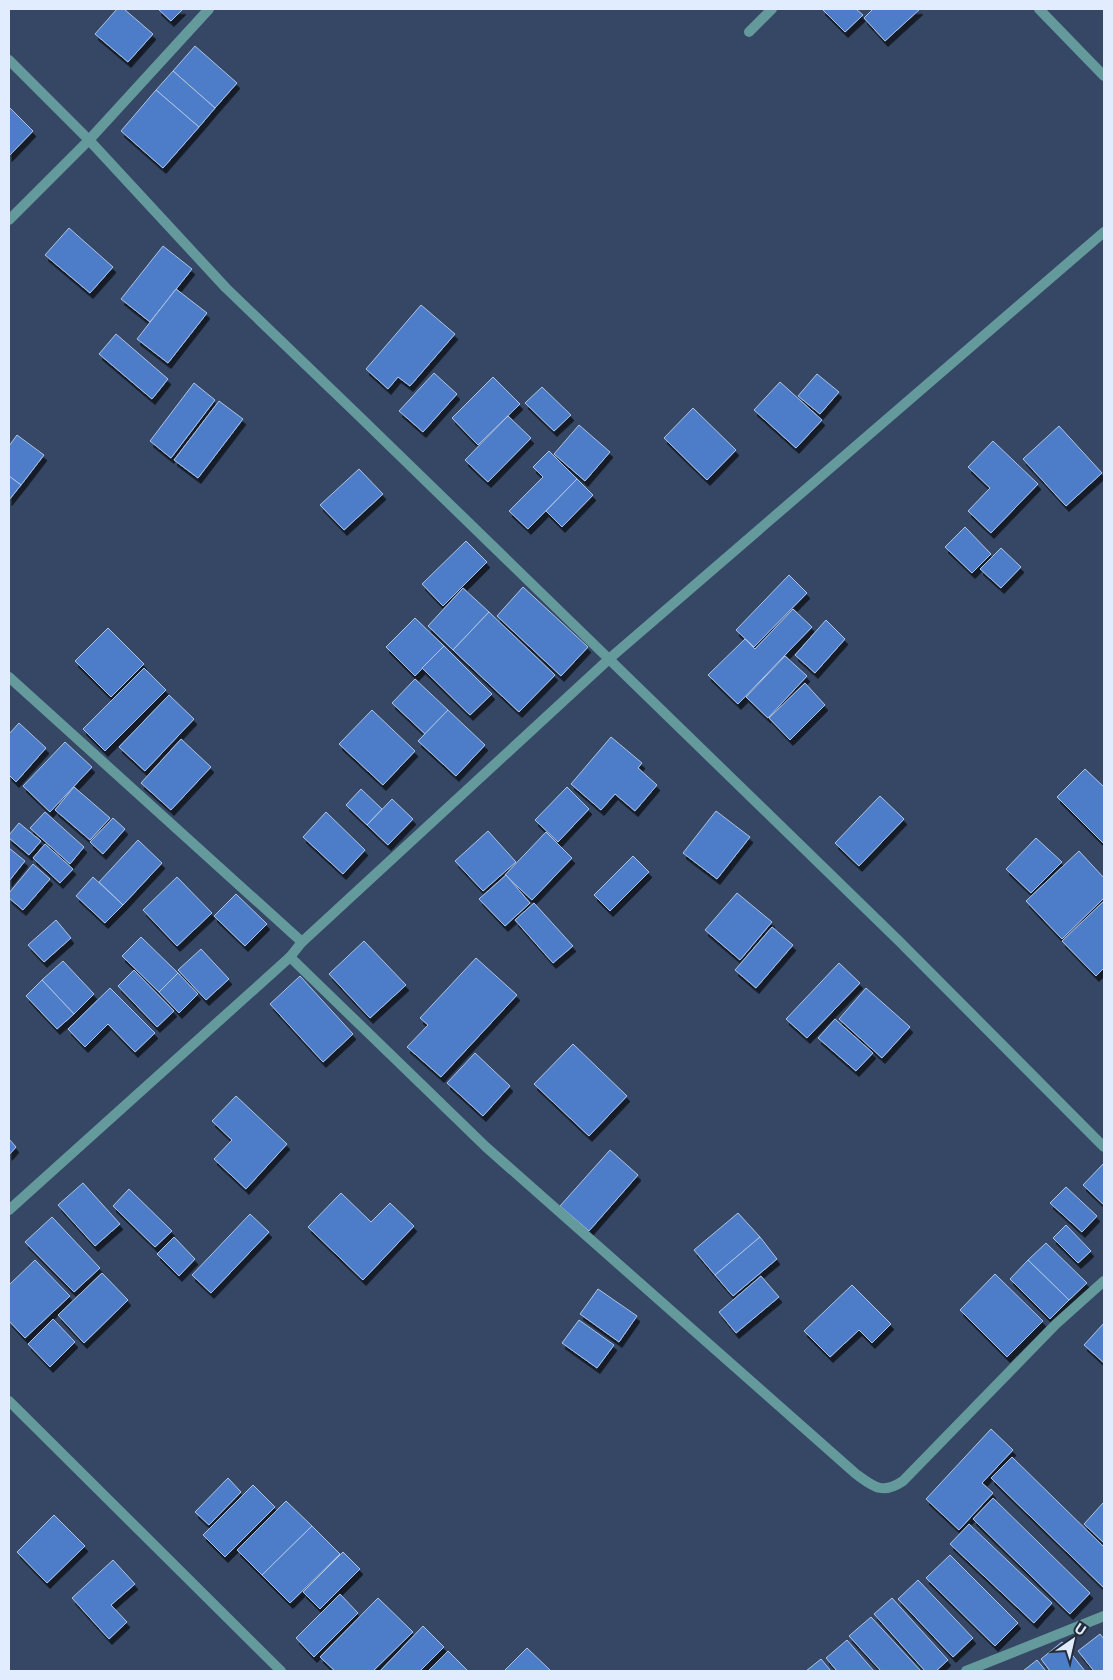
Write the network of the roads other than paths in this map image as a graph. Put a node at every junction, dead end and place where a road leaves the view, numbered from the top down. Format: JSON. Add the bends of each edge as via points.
{"nodes":[{"id":1,"x":210,"y":9,"type":"edge"},
{"id":2,"x":772,"y":9,"type":"edge"},
{"id":3,"x":1039,"y":9,"type":"edge"},
{"id":4,"x":749,"y":32,"type":"dead end"},
{"id":5,"x":9,"y":60,"type":"edge"},
{"id":6,"x":1104,"y":76,"type":"edge"},
{"id":7,"x":89,"y":140,"type":"junction"},
{"id":8,"x":9,"y":220,"type":"edge"},
{"id":9,"x":1104,"y":232,"type":"edge"},
{"id":10,"x":609,"y":659,"type":"junction"},
{"id":11,"x":9,"y":677,"type":"edge"},
{"id":12,"x":302,"y":942,"type":"junction"},
{"id":13,"x":290,"y":957,"type":"junction"},
{"id":14,"x":1104,"y":1147,"type":"edge"},
{"id":15,"x":9,"y":1210,"type":"edge"},
{"id":16,"x":1104,"y":1281,"type":"edge"},
{"id":17,"x":9,"y":1401,"type":"edge"},
{"id":18,"x":1104,"y":1616,"type":"edge"},
{"id":19,"x":281,"y":1671,"type":"edge"},
{"id":20,"x":966,"y":1671,"type":"edge"}],
"edges":[{"from":1,"to":7,"type":"street"},
{"from":2,"to":4,"type":"street"},
{"from":3,"to":6,"type":"street"},
{"from":5,"to":7,"type":"street"},
{"from":7,"to":8,"type":"street"},
{"from":7,"to":10,"type":"street","via":[[226,288]]},
{"from":9,"to":10,"type":"street"},
{"from":10,"to":12,"type":"street"},
{"from":10,"to":14,"type":"street","via":[[899,941]]},
{"from":11,"to":12,"type":"street"},
{"from":12,"to":13,"type":"street"},
{"from":13,"to":15,"type":"street"},
{"from":13,"to":16,"type":"street","via":[[486,1146],[856,1474],[881,1489],[893,1488],[903,1481],[1056,1324]]},
{"from":17,"to":19,"type":"street"},
{"from":18,"to":20,"type":"street"}]}
